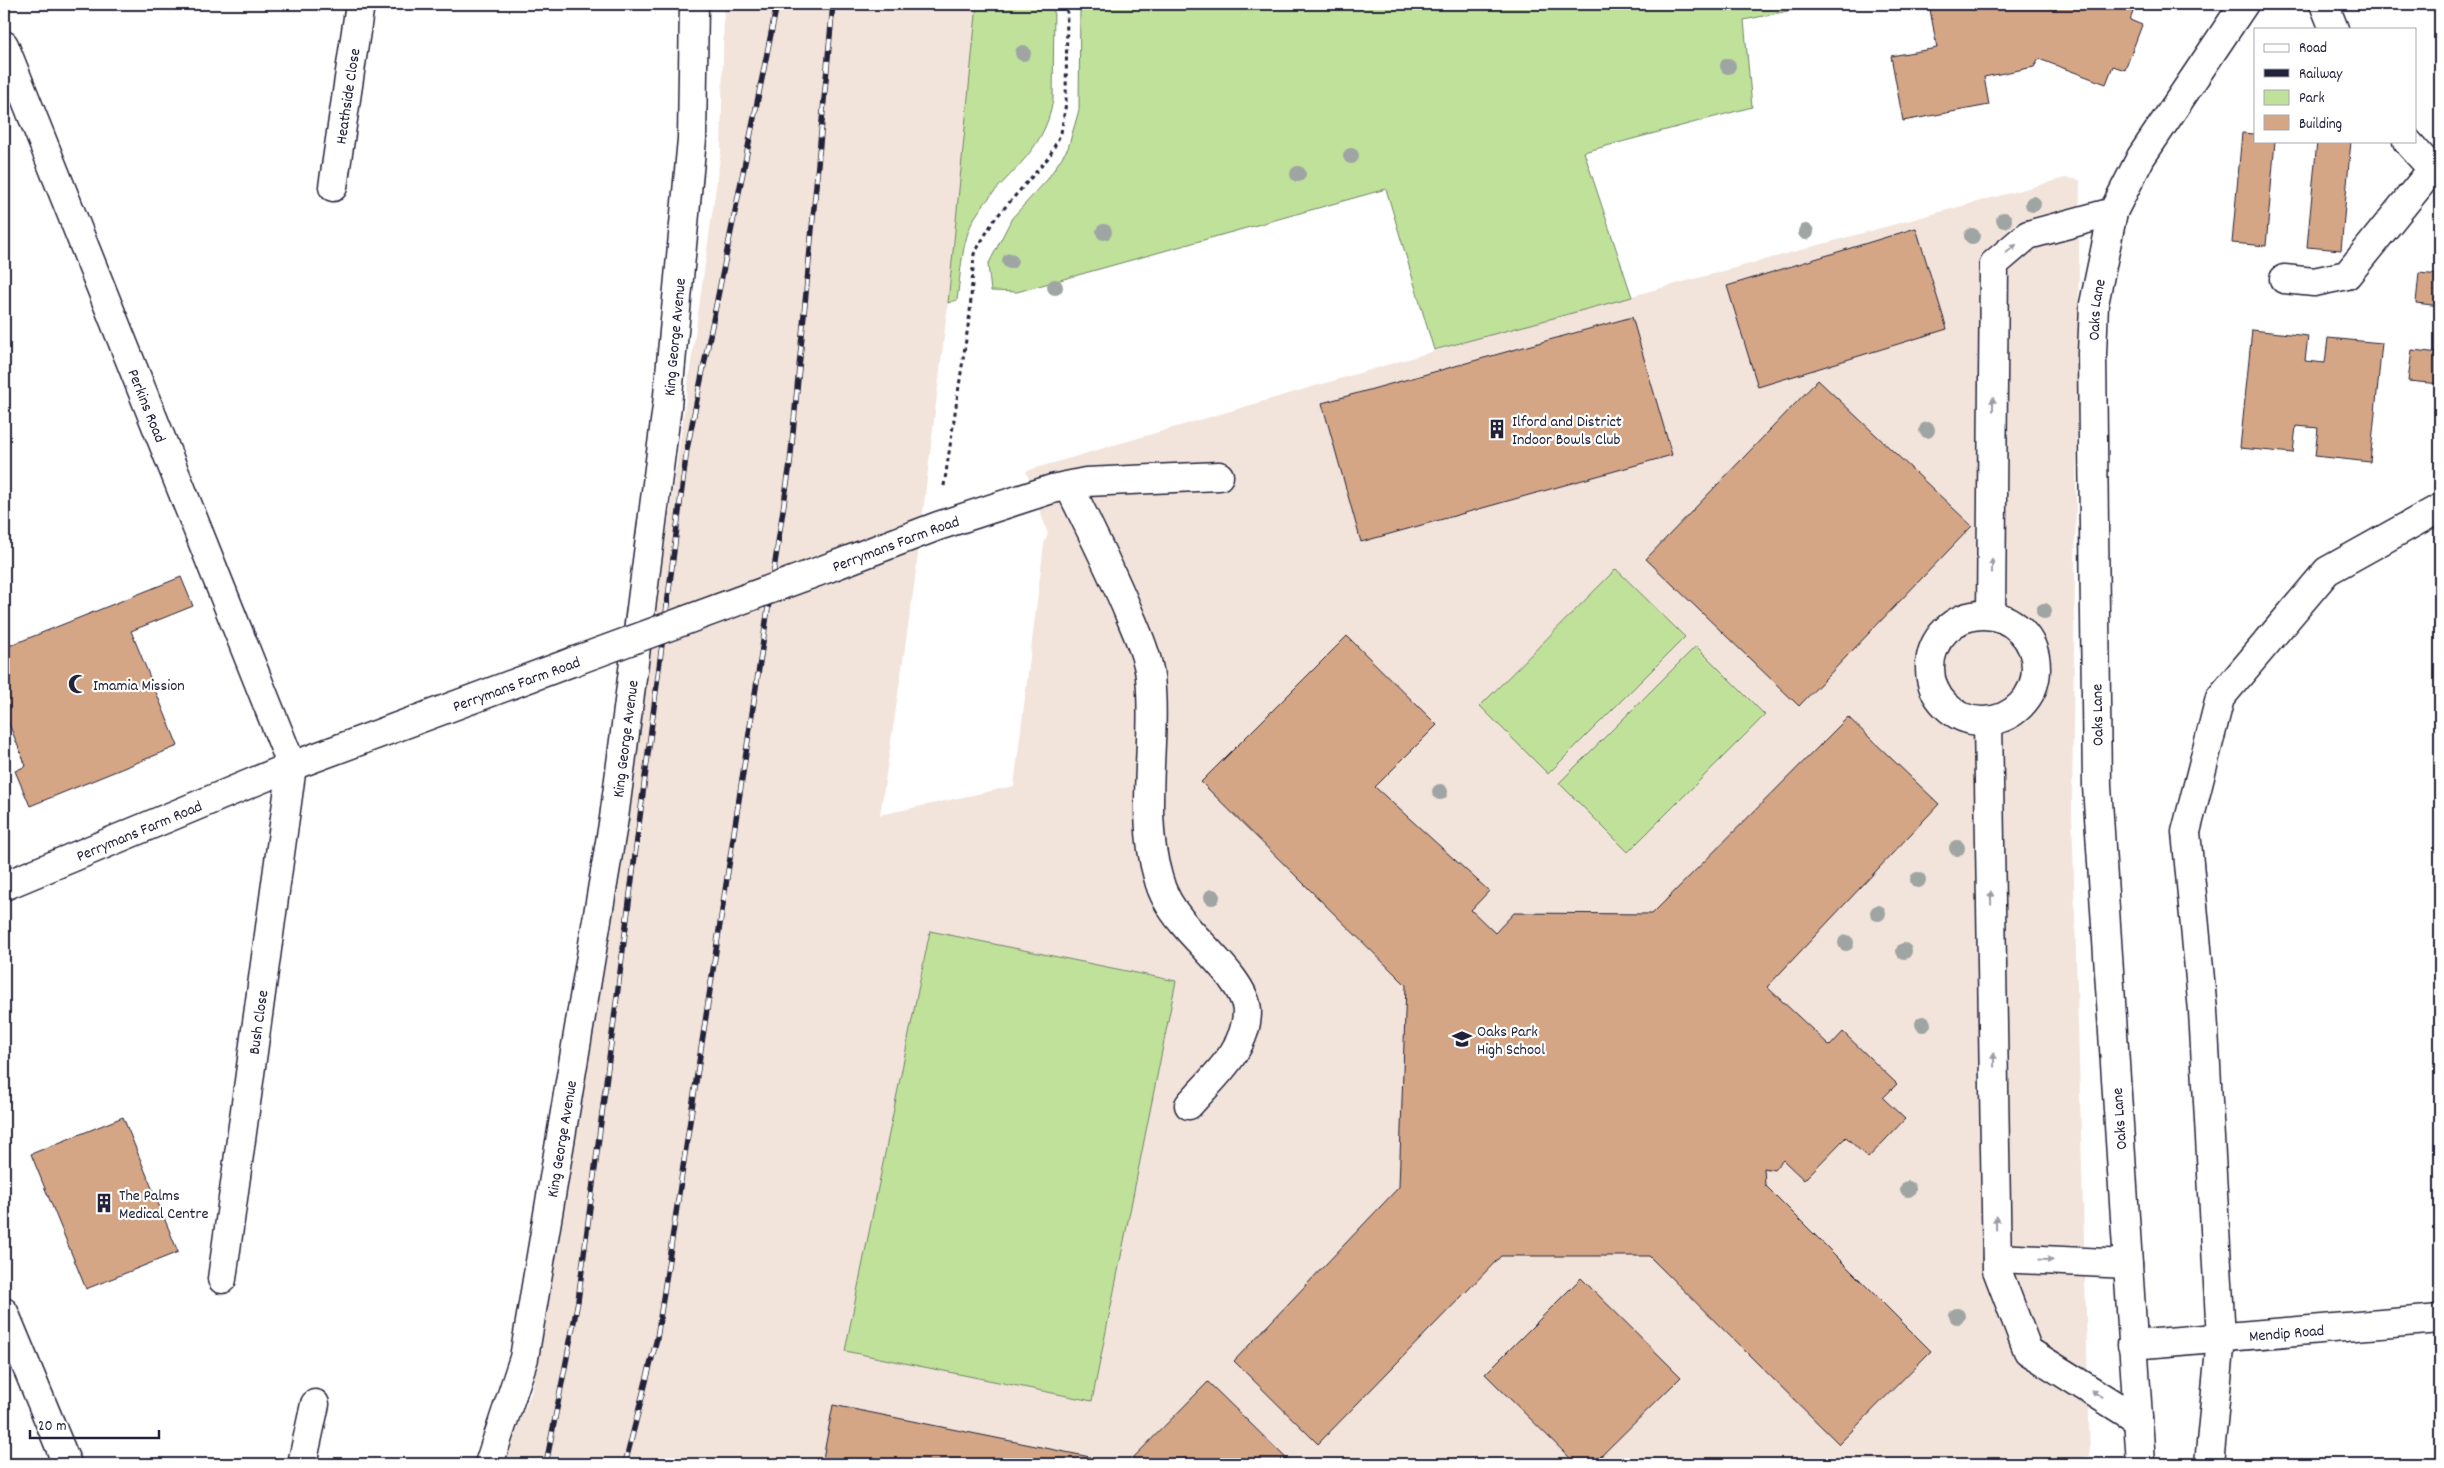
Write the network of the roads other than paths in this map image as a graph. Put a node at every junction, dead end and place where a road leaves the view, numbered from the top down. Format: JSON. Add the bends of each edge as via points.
{"nodes":[{"id":1,"x":360,"y":4,"type":"edge"},
{"id":2,"x":694,"y":4,"type":"edge"},
{"id":3,"x":2244,"y":4,"type":"edge"},
{"id":4,"x":2324,"y":4,"type":"edge"},
{"id":5,"x":2334,"y":28,"type":"edge"},
{"id":6,"x":4,"y":45,"type":"edge"},
{"id":7,"x":2408,"y":142,"type":"edge"},
{"id":8,"x":2437,"y":170,"type":"edge"},
{"id":9,"x":334,"y":187,"type":"dead end"},
{"id":10,"x":2113,"y":212,"type":"junction"},
{"id":11,"x":2284,"y":279,"type":"dead end"},
{"id":12,"x":1219,"y":476,"type":"dead end"},
{"id":13,"x":1069,"y":486,"type":"junction"},
{"id":14,"x":2440,"y":508,"type":"edge"},
{"id":15,"x":1991,"y":615,"type":"junction"},
{"id":16,"x":1988,"y":721,"type":"junction"},
{"id":17,"x":292,"y":766,"type":"junction"},
{"id":18,"x":4,"y":886,"type":"edge"},
{"id":19,"x":1189,"y":1105,"type":"dead end"},
{"id":20,"x":1997,"y":1258,"type":"junction"},
{"id":21,"x":2128,"y":1264,"type":"junction"},
{"id":22,"x":222,"y":1279,"type":"dead end"},
{"id":23,"x":4,"y":1312,"type":"edge"},
{"id":24,"x":2440,"y":1319,"type":"edge"},
{"id":25,"x":2221,"y":1338,"type":"junction"},
{"id":26,"x":2132,"y":1345,"type":"junction"},
{"id":27,"x":315,"y":1404,"type":"dead end"},
{"id":28,"x":2138,"y":1420,"type":"junction"},
{"id":29,"x":67,"y":1464,"type":"edge"},
{"id":30,"x":302,"y":1464,"type":"edge"},
{"id":31,"x":489,"y":1464,"type":"edge"},
{"id":32,"x":2141,"y":1464,"type":"edge"},
{"id":33,"x":2208,"y":1464,"type":"edge"}],
"edges":[{"from":1,"to":9,"type":"street","name":"Heathside Close"},
{"from":2,"to":31,"type":"street","name":"King George Avenue","via":[[692,139],[668,396],[614,818],[524,1358]]},
{"from":3,"to":10,"type":"street","name":"Oaks Lane","via":[[2141,157]]},
{"from":4,"to":5,"type":"street"},
{"from":6,"to":17,"type":"street","name":"Perkins Road"},
{"from":7,"to":8,"type":"street"},
{"from":8,"to":11,"type":"street","via":[[2347,275],[2314,282]]},
{"from":15,"to":10,"type":"street","one_way":true,"via":[[1994,264],[2028,235]]},
{"from":10,"to":21,"type":"street","name":"Oaks Lane","via":[[2094,304],[2092,354],[2097,786]]},
{"from":12,"to":13,"type":"street","name":"Perrymans Farm Road","via":[[1097,481]]},
{"from":13,"to":17,"type":"street","name":"Perrymans Farm Road","bridge":true,"via":[[938,526]]},
{"from":13,"to":19,"type":"street","via":[[1141,641],[1150,676],[1150,825],[1158,878],[1168,902],[1242,992],[1247,1008],[1247,1022],[1233,1056]]},
{"from":14,"to":25,"type":"street","via":[[2327,571],[2220,698],[2186,832],[2203,1011]]},
{"from":15,"to":16,"type":"street","via":[[2008,620],[2021,630],[2031,644],[2036,678],[2030,694],[2019,708]]},
{"from":15,"to":16,"type":"street","via":[[1973,616],[1956,622],[1942,633],[1933,649],[1930,666],[1932,684],[1940,700],[1953,713],[1970,720]]},
{"from":20,"to":16,"type":"street","one_way":true},
{"from":17,"to":18,"type":"street","name":"Perrymans Farm Road"},
{"from":17,"to":22,"type":"street","name":"Bush Close"},
{"from":20,"to":21,"type":"street","one_way":true},
{"from":28,"to":20,"type":"street","one_way":true,"via":[[2028,1350],[1997,1270]]},
{"from":21,"to":26,"type":"street","name":"Oaks Lane"},
{"from":23,"to":29,"type":"street"},
{"from":24,"to":25,"type":"street","name":"Mendip Road"},
{"from":25,"to":26,"type":"street","name":"Mendip Road"},
{"from":25,"to":33,"type":"street"},
{"from":26,"to":28,"type":"street","name":"Oaks Lane"},
{"from":27,"to":30,"type":"street"},
{"from":28,"to":32,"type":"street","name":"Oaks Lane"}]}
